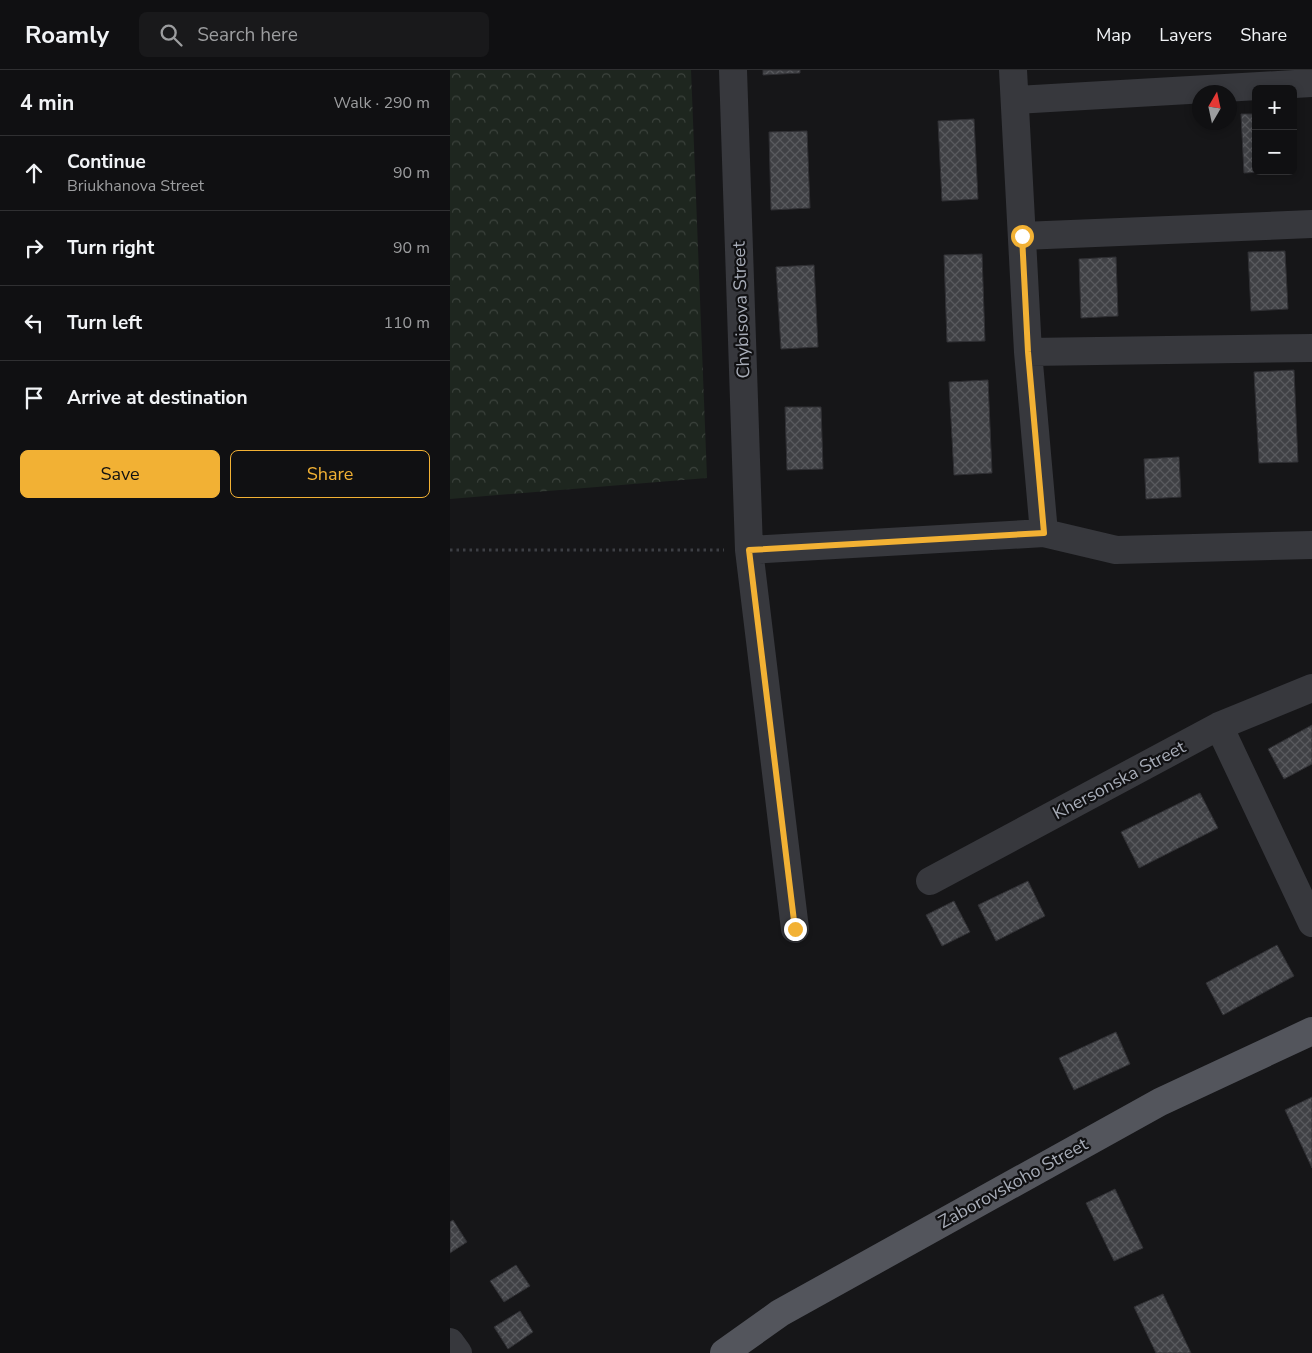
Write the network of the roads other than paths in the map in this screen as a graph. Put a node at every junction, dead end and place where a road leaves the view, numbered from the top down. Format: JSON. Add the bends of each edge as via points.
{"nodes":[{"id":1,"x":733,"y":70,"type":"edge"},
{"id":2,"x":1013,"y":70,"type":"edge"},
{"id":3,"x":1312,"y":83,"type":"edge"},
{"id":4,"x":1015,"y":100,"type":"junction"},
{"id":5,"x":1312,"y":224,"type":"edge"},
{"id":6,"x":1022,"y":236,"type":"junction"},
{"id":7,"x":1312,"y":348,"type":"edge"},
{"id":8,"x":1028,"y":352,"type":"junction"},
{"id":9,"x":1044,"y":533,"type":"junction"},
{"id":10,"x":1312,"y":545,"type":"edge"},
{"id":11,"x":749,"y":550,"type":"junction"},
{"id":12,"x":1312,"y":688,"type":"edge"},
{"id":13,"x":1219,"y":726,"type":"junction"},
{"id":14,"x":930,"y":881,"type":"dead end"},
{"id":15,"x":1312,"y":923,"type":"edge"},
{"id":16,"x":795,"y":929,"type":"dead end"},
{"id":17,"x":1312,"y":1032,"type":"edge"},
{"id":18,"x":450,"y":1342,"type":"edge"},
{"id":19,"x":458,"y":1353,"type":"edge"},
{"id":20,"x":724,"y":1353,"type":"edge"}],
"edges":[{"from":1,"to":11,"type":"street","name":"Chybisova Street"},
{"from":2,"to":4,"type":"street"},
{"from":3,"to":4,"type":"street"},
{"from":4,"to":6,"type":"street"},
{"from":5,"to":6,"type":"street"},
{"from":6,"to":8,"type":"street"},
{"from":7,"to":8,"type":"street"},
{"from":8,"to":9,"type":"street"},
{"from":9,"to":10,"type":"street","via":[[1116,550]]},
{"from":9,"to":11,"type":"street"},
{"from":11,"to":16,"type":"street","name":"Chybisova Street"},
{"from":12,"to":13,"type":"street","name":"Khersonska Street"},
{"from":13,"to":14,"type":"street","name":"Khersonska Street"},
{"from":13,"to":15,"type":"street"},
{"from":17,"to":20,"type":"main road","name":"Zaborovskoho Street","via":[[1160,1102],[780,1313]]},
{"from":18,"to":19,"type":"street"}]}
